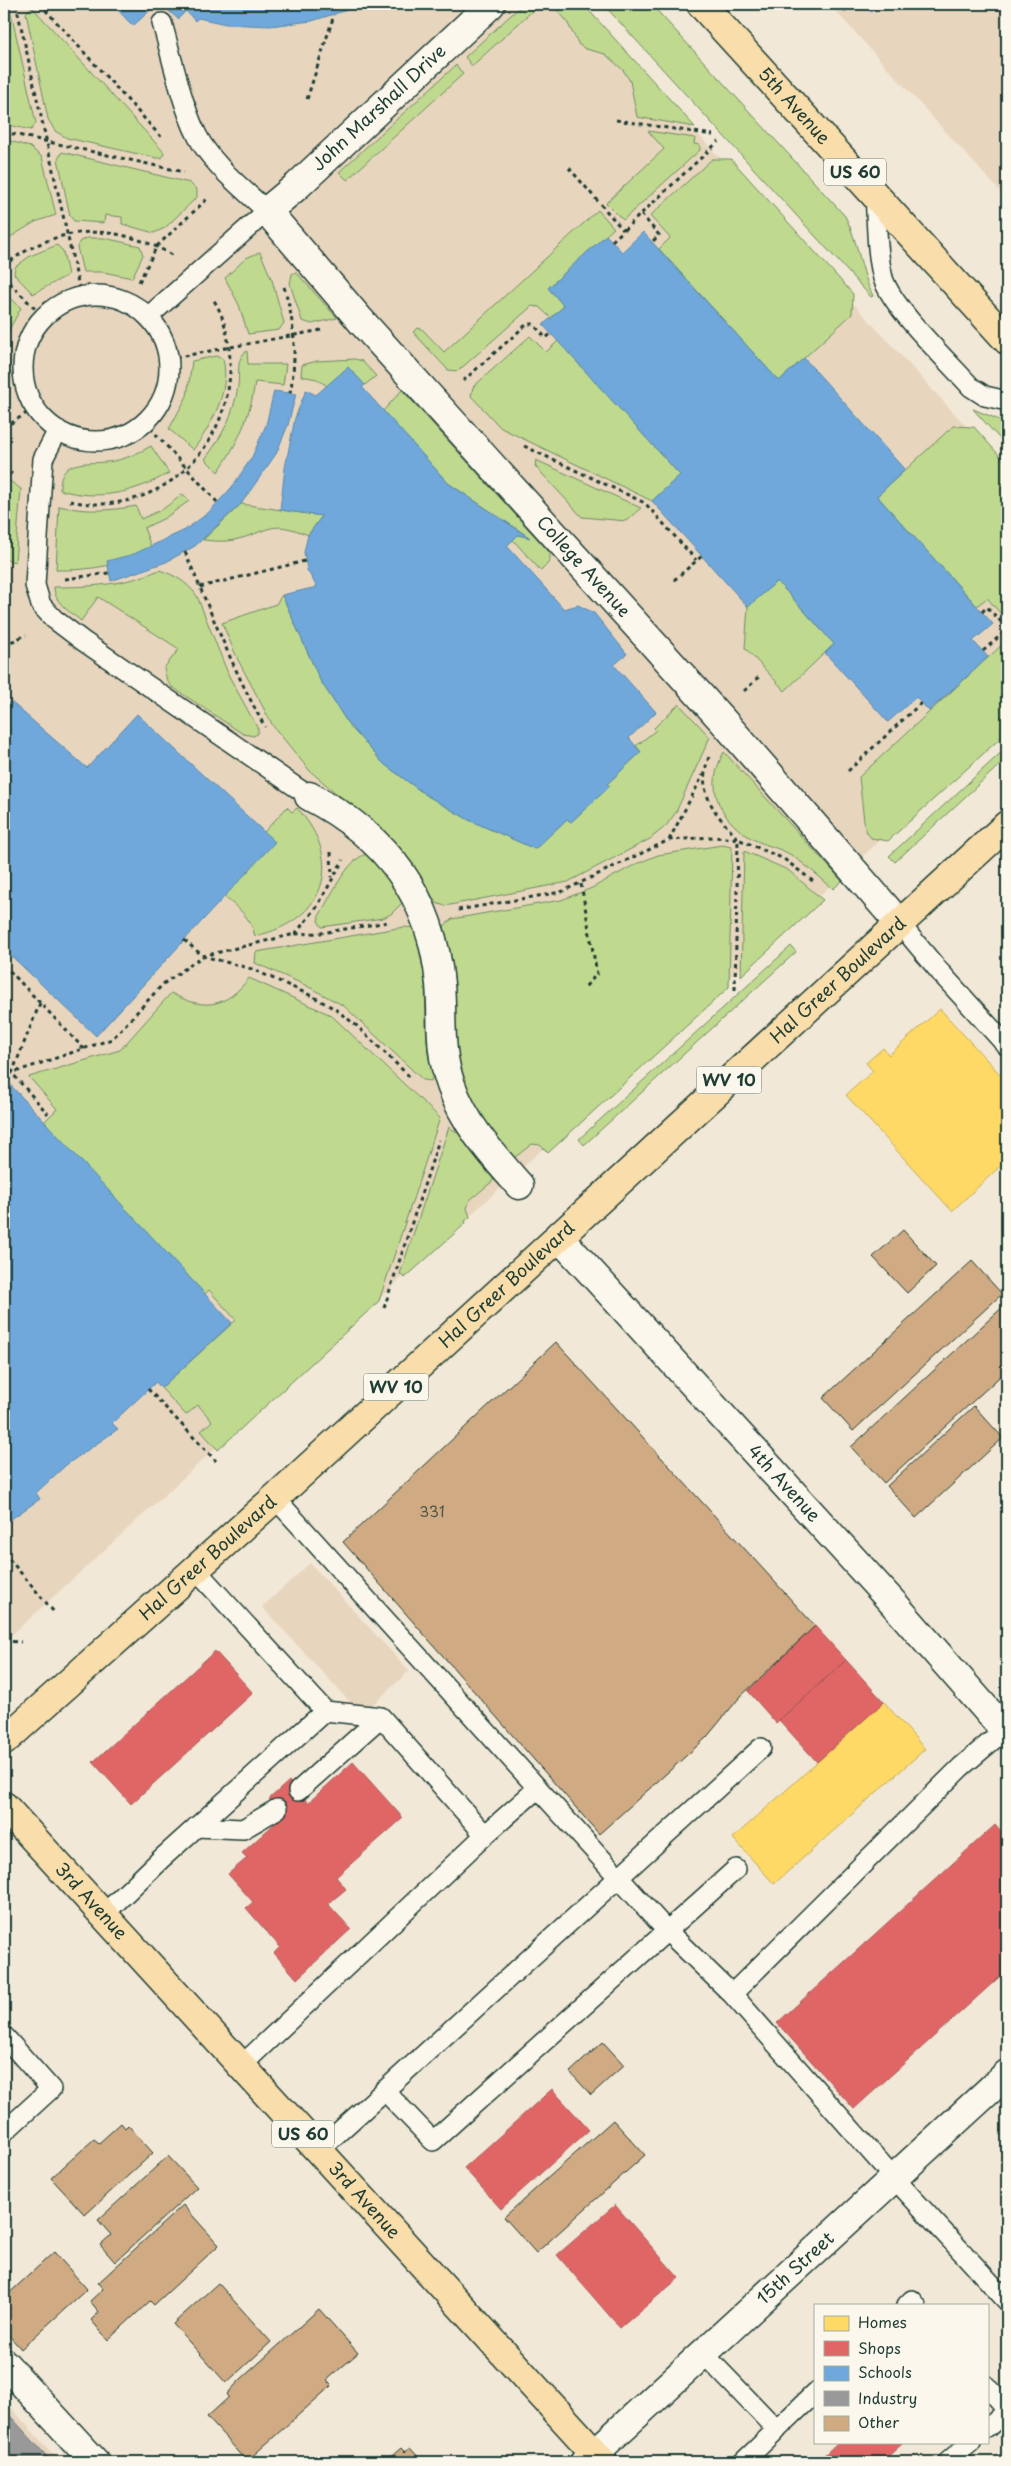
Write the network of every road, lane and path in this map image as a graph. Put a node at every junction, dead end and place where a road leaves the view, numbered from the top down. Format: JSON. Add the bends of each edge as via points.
{"nodes":[{"id":1,"x":16,"y":4,"type":"edge"},
{"id":2,"x":40,"y":4,"type":"edge"},
{"id":3,"x":491,"y":4,"type":"edge"},
{"id":4,"x":701,"y":4,"type":"edge"},
{"id":5,"x":334,"y":15,"type":"dead end"},
{"id":6,"x":162,"y":23,"type":"dead end"},
{"id":7,"x":307,"y":99,"type":"dead end"},
{"id":8,"x":616,"y":120,"type":"dead end"},
{"id":9,"x":4,"y":132,"type":"edge"},
{"id":10,"x":713,"y":135,"type":"dead end"},
{"id":11,"x":719,"y":141,"type":"dead end"},
{"id":12,"x":48,"y":142,"type":"junction"},
{"id":13,"x":170,"y":146,"type":"dead end"},
{"id":14,"x":569,"y":168,"type":"dead end"},
{"id":15,"x":186,"y":173,"type":"dead end"},
{"id":16,"x":213,"y":192,"type":"dead end"},
{"id":17,"x":875,"y":194,"type":"junction"},
{"id":18,"x":267,"y":211,"type":"junction"},
{"id":19,"x":641,"y":214,"type":"junction"},
{"id":20,"x":623,"y":230,"type":"junction"},
{"id":21,"x":66,"y":234,"type":"junction"},
{"id":22,"x":612,"y":241,"type":"dead end"},
{"id":23,"x":652,"y":242,"type":"dead end"},
{"id":24,"x":157,"y":246,"type":"junction"},
{"id":25,"x":173,"y":256,"type":"dead end"},
{"id":26,"x":4,"y":266,"type":"edge"},
{"id":27,"x":4,"y":277,"type":"edge"},
{"id":28,"x":283,"y":284,"type":"dead end"},
{"id":29,"x":209,"y":293,"type":"dead end"},
{"id":30,"x":81,"y":296,"type":"junction"},
{"id":31,"x":128,"y":302,"type":"junction"},
{"id":32,"x":148,"y":316,"type":"junction"},
{"id":33,"x":43,"y":317,"type":"junction"},
{"id":34,"x":368,"y":329,"type":"junction"},
{"id":35,"x":552,"y":333,"type":"dead end"},
{"id":36,"x":294,"y":336,"type":"junction"},
{"id":37,"x":1007,"y":340,"type":"edge"},
{"id":38,"x":229,"y":346,"type":"junction"},
{"id":39,"x":168,"y":359,"type":"junction"},
{"id":40,"x":23,"y":373,"type":"junction"},
{"id":41,"x":4,"y":374,"type":"edge"},
{"id":42,"x":462,"y":382,"type":"dead end"},
{"id":43,"x":290,"y":393,"type":"dead end"},
{"id":44,"x":1007,"y":402,"type":"edge"},
{"id":45,"x":35,"y":408,"type":"junction"},
{"id":46,"x":145,"y":422,"type":"junction"},
{"id":47,"x":4,"y":428,"type":"edge"},
{"id":48,"x":58,"y":430,"type":"junction"},
{"id":49,"x":522,"y":445,"type":"dead end"},
{"id":50,"x":188,"y":469,"type":"junction"},
{"id":51,"x":67,"y":500,"type":"dead end"},
{"id":52,"x":217,"y":502,"type":"dead end"},
{"id":53,"x":185,"y":552,"type":"dead end"},
{"id":54,"x":702,"y":556,"type":"dead end"},
{"id":55,"x":696,"y":560,"type":"junction"},
{"id":56,"x":306,"y":561,"type":"dead end"},
{"id":57,"x":109,"y":573,"type":"dead end"},
{"id":58,"x":35,"y":575,"type":"junction"},
{"id":59,"x":674,"y":580,"type":"dead end"},
{"id":60,"x":200,"y":587,"type":"junction"},
{"id":61,"x":982,"y":612,"type":"dead end"},
{"id":62,"x":215,"y":625,"type":"dead end"},
{"id":63,"x":1007,"y":628,"type":"edge"},
{"id":64,"x":1007,"y":633,"type":"edge"},
{"id":65,"x":983,"y":651,"type":"dead end"},
{"id":66,"x":921,"y":703,"type":"dead end"},
{"id":67,"x":712,"y":751,"type":"dead end"},
{"id":68,"x":848,"y":771,"type":"dead end"},
{"id":69,"x":703,"y":774,"type":"junction"},
{"id":70,"x":309,"y":796,"type":"joint"},
{"id":71,"x":1007,"y":825,"type":"edge"},
{"id":72,"x":369,"y":837,"type":"junction"},
{"id":73,"x":738,"y":839,"type":"junction"},
{"id":74,"x":669,"y":840,"type":"junction"},
{"id":75,"x":581,"y":884,"type":"junction"},
{"id":76,"x":821,"y":889,"type":"dead end"},
{"id":77,"x":425,"y":916,"type":"junction"},
{"id":78,"x":900,"y":924,"type":"junction"},
{"id":79,"x":295,"y":934,"type":"junction"},
{"id":80,"x":184,"y":940,"type":"dead end"},
{"id":81,"x":203,"y":956,"type":"junction"},
{"id":82,"x":4,"y":965,"type":"edge"},
{"id":83,"x":584,"y":988,"type":"dead end"},
{"id":84,"x":735,"y":990,"type":"dead end"},
{"id":85,"x":40,"y":1003,"type":"junction"},
{"id":86,"x":1007,"y":1046,"type":"edge"},
{"id":87,"x":84,"y":1049,"type":"junction"},
{"id":88,"x":4,"y":1064,"type":"edge"},
{"id":89,"x":12,"y":1073,"type":"junction"},
{"id":90,"x":418,"y":1084,"type":"dead end"},
{"id":91,"x":460,"y":1106,"type":"junction"},
{"id":92,"x":48,"y":1114,"type":"dead end"},
{"id":93,"x":519,"y":1186,"type":"dead end"},
{"id":94,"x":558,"y":1236,"type":"junction"},
{"id":95,"x":384,"y":1308,"type":"dead end"},
{"id":96,"x":148,"y":1389,"type":"dead end"},
{"id":97,"x":216,"y":1461,"type":"dead end"},
{"id":98,"x":275,"y":1498,"type":"junction"},
{"id":99,"x":4,"y":1553,"type":"edge"},
{"id":100,"x":195,"y":1569,"type":"junction"},
{"id":101,"x":54,"y":1612,"type":"dead end"},
{"id":102,"x":4,"y":1641,"type":"edge"},
{"id":103,"x":21,"y":1642,"type":"dead end"},
{"id":104,"x":325,"y":1711,"type":"junction"},
{"id":105,"x":380,"y":1717,"type":"junction"},
{"id":106,"x":1006,"y":1730,"type":"edge"},
{"id":107,"x":4,"y":1741,"type":"edge"},
{"id":108,"x":761,"y":1748,"type":"dead end"},
{"id":109,"x":538,"y":1788,"type":"junction"},
{"id":110,"x":298,"y":1791,"type":"dead end"},
{"id":111,"x":4,"y":1806,"type":"edge"},
{"id":112,"x":277,"y":1809,"type":"dead end"},
{"id":113,"x":196,"y":1828,"type":"junction"},
{"id":114,"x":485,"y":1835,"type":"junction"},
{"id":115,"x":736,"y":1869,"type":"dead end"},
{"id":116,"x":620,"y":1876,"type":"junction"},
{"id":117,"x":103,"y":1915,"type":"junction"},
{"id":118,"x":668,"y":1932,"type":"junction"},
{"id":119,"x":732,"y":1994,"type":"junction"},
{"id":120,"x":4,"y":2036,"type":"edge"},
{"id":121,"x":240,"y":2066,"type":"junction"},
{"id":122,"x":1007,"y":2074,"type":"edge"},
{"id":123,"x":384,"y":2090,"type":"junction"},
{"id":124,"x":4,"y":2132,"type":"edge"},
{"id":125,"x":318,"y":2151,"type":"junction"},
{"id":126,"x":894,"y":2178,"type":"junction"},
{"id":127,"x":1007,"y":2301,"type":"edge"},
{"id":128,"x":704,"y":2353,"type":"junction"},
{"id":129,"x":4,"y":2363,"type":"edge"},
{"id":130,"x":988,"y":2387,"type":"edge"},
{"id":131,"x":814,"y":2394,"type":"edge"},
{"id":132,"x":1007,"y":2409,"type":"edge"},
{"id":133,"x":988,"y":2427,"type":"edge"},
{"id":134,"x":777,"y":2430,"type":"junction"},
{"id":135,"x":969,"y":2444,"type":"edge"},
{"id":136,"x":594,"y":2459,"type":"edge"},
{"id":137,"x":95,"y":2462,"type":"edge"},
{"id":138,"x":743,"y":2462,"type":"edge"},
{"id":139,"x":948,"y":2462,"type":"edge"}],
"edges":[{"from":1,"to":12,"type":"path"},
{"from":2,"to":13,"type":"path"},
{"from":3,"to":18,"type":"street","name":"John Marshall Drive"},
{"from":4,"to":17,"type":"main road","name":"5th Avenue","number":"US 60"},
{"from":5,"to":7,"type":"path"},
{"from":6,"to":18,"type":"lane","via":[[193,125],[202,143],[222,168]]},
{"from":8,"to":10,"type":"path"},
{"from":9,"to":12,"type":"path"},
{"from":11,"to":19,"type":"path"},
{"from":12,"to":15,"type":"path"},
{"from":12,"to":21,"type":"path"},
{"from":14,"to":20,"type":"path"},
{"from":16,"to":24,"type":"path"},
{"from":17,"to":37,"type":"main road","name":"5th Avenue","number":"US 60"},
{"from":17,"to":44,"type":"lane","via":[[884,278],[893,300],[971,387],[985,396]]},
{"from":18,"to":32,"type":"lane"},
{"from":18,"to":34,"type":"street","name":"College Avenue"},
{"from":19,"to":20,"type":"path"},
{"from":19,"to":23,"type":"path","via":[[659,235]]},
{"from":20,"to":22,"type":"path"},
{"from":21,"to":24,"type":"path","via":[[95,231],[128,236]]},
{"from":21,"to":26,"type":"path","via":[[45,240],[18,254]]},
{"from":21,"to":30,"type":"path"},
{"from":24,"to":25,"type":"path"},
{"from":24,"to":31,"type":"path"},
{"from":27,"to":33,"type":"path"},
{"from":28,"to":36,"type":"path"},
{"from":29,"to":38,"type":"path","via":[[218,307]]},
{"from":30,"to":31,"type":"lane","via":[[105,295]]},
{"from":30,"to":33,"type":"lane","via":[[60,304]]},
{"from":31,"to":32,"type":"lane"},
{"from":32,"to":39,"type":"lane","via":[[162,336]]},
{"from":33,"to":40,"type":"lane","via":[[31,334]]},
{"from":34,"to":36,"type":"path"},
{"from":34,"to":78,"type":"street","name":"College Avenue","via":[[724,722]]},
{"from":35,"to":42,"type":"path","via":[[546,338],[533,324],[527,324]]},
{"from":36,"to":38,"type":"path"},
{"from":36,"to":43,"type":"path","via":[[295,360]]},
{"from":38,"to":39,"type":"path"},
{"from":38,"to":50,"type":"path","via":[[226,406],[216,431]]},
{"from":39,"to":46,"type":"lane","via":[[168,382],[160,404]]},
{"from":40,"to":41,"type":"path"},
{"from":40,"to":45,"type":"lane"},
{"from":45,"to":47,"type":"path"},
{"from":45,"to":48,"type":"lane"},
{"from":46,"to":48,"type":"lane","via":[[125,434],[102,440],[79,439]]},
{"from":46,"to":50,"type":"path"},
{"from":48,"to":58,"type":"lane","via":[[43,459]]},
{"from":49,"to":55,"type":"path","via":[[645,503]]},
{"from":50,"to":51,"type":"path","via":[[134,498],[86,504]]},
{"from":50,"to":52,"type":"path"},
{"from":53,"to":60,"type":"path"},
{"from":54,"to":55,"type":"path"},
{"from":55,"to":59,"type":"path"},
{"from":56,"to":60,"type":"path"},
{"from":57,"to":58,"type":"path","via":[[63,580]]},
{"from":58,"to":70,"type":"lane","via":[[36,594],[54,619]]},
{"from":60,"to":62,"type":"path"},
{"from":61,"to":63,"type":"path","via":[[987,607]]},
{"from":64,"to":65,"type":"path"},
{"from":66,"to":68,"type":"path"},
{"from":67,"to":69,"type":"path"},
{"from":69,"to":73,"type":"path","via":[[710,804]]},
{"from":69,"to":74,"type":"path"},
{"from":70,"to":72,"type":"street"},
{"from":71,"to":78,"type":"main road","name":"Hal Greer Boulevard","number":"WV 10"},
{"from":72,"to":77,"type":"street","via":[[404,875]]},
{"from":72,"to":79,"type":"path","via":[[341,862],[317,907]]},
{"from":73,"to":74,"type":"path"},
{"from":73,"to":76,"type":"path","via":[[784,859]]},
{"from":73,"to":84,"type":"path"},
{"from":74,"to":75,"type":"path"},
{"from":75,"to":77,"type":"path","via":[[561,892]]},
{"from":75,"to":83,"type":"path","via":[[597,974]]},
{"from":77,"to":79,"type":"path","via":[[321,933]]},
{"from":77,"to":91,"type":"street","via":[[438,965],[442,1050]]},
{"from":78,"to":86,"type":"lane"},
{"from":78,"to":94,"type":"main road","name":"Hal Greer Boulevard","number":"WV 10"},
{"from":79,"to":81,"type":"path"},
{"from":80,"to":81,"type":"path"},
{"from":81,"to":87,"type":"path","via":[[163,984],[112,1039]]},
{"from":81,"to":90,"type":"path","via":[[252,969],[335,1009]]},
{"from":82,"to":85,"type":"path"},
{"from":85,"to":87,"type":"path"},
{"from":85,"to":89,"type":"path"},
{"from":87,"to":89,"type":"path"},
{"from":88,"to":89,"type":"path"},
{"from":89,"to":92,"type":"path"},
{"from":91,"to":93,"type":"street","via":[[472,1128]]},
{"from":91,"to":95,"type":"path","via":[[447,1113]]},
{"from":94,"to":98,"type":"main road","name":"Hal Greer Boulevard","number":"WV 10"},
{"from":94,"to":106,"type":"street","name":"4th Avenue"},
{"from":96,"to":97,"type":"path"},
{"from":98,"to":100,"type":"main road","name":"Hal Greer Boulevard","number":"WV 10"},
{"from":98,"to":109,"type":"lane"},
{"from":99,"to":101,"type":"path"},
{"from":100,"to":104,"type":"lane"},
{"from":100,"to":107,"type":"main road","name":"Hal Greer Boulevard","number":"WV 10"},
{"from":102,"to":103,"type":"path"},
{"from":104,"to":105,"type":"lane"},
{"from":104,"to":113,"type":"lane"},
{"from":105,"to":110,"type":"lane"},
{"from":105,"to":114,"type":"lane"},
{"from":106,"to":119,"type":"lane","via":[[961,1767]]},
{"from":108,"to":116,"type":"lane"},
{"from":109,"to":114,"type":"lane"},
{"from":109,"to":116,"type":"lane"},
{"from":111,"to":117,"type":"main road","name":"3rd Avenue","number":"US 60"},
{"from":112,"to":113,"type":"lane","via":[[243,1829]]},
{"from":113,"to":117,"type":"lane"},
{"from":114,"to":121,"type":"lane"},
{"from":115,"to":118,"type":"lane"},
{"from":116,"to":118,"type":"lane"},
{"from":116,"to":123,"type":"lane"},
{"from":117,"to":121,"type":"main road","name":"3rd Avenue","number":"US 60"},
{"from":118,"to":119,"type":"lane"},
{"from":118,"to":123,"type":"lane","via":[[433,2141]]},
{"from":119,"to":126,"type":"lane"},
{"from":120,"to":124,"type":"lane","via":[[51,2089]]},
{"from":121,"to":125,"type":"main road","name":"3rd Avenue","number":"US 60"},
{"from":122,"to":126,"type":"street","name":"15th Street"},
{"from":123,"to":125,"type":"lane"},
{"from":125,"to":136,"type":"main road","name":"3rd Avenue","number":"US 60"},
{"from":126,"to":127,"type":"lane"},
{"from":126,"to":128,"type":"street","name":"15th Street"},
{"from":128,"to":134,"type":"lane"},
{"from":128,"to":136,"type":"street","name":"15th Street"},
{"from":129,"to":137,"type":"street"},
{"from":130,"to":132,"type":"lane"},
{"from":131,"to":134,"type":"lane"},
{"from":132,"to":133,"type":"lane"},
{"from":134,"to":138,"type":"lane"},
{"from":135,"to":139,"type":"lane"}]}
